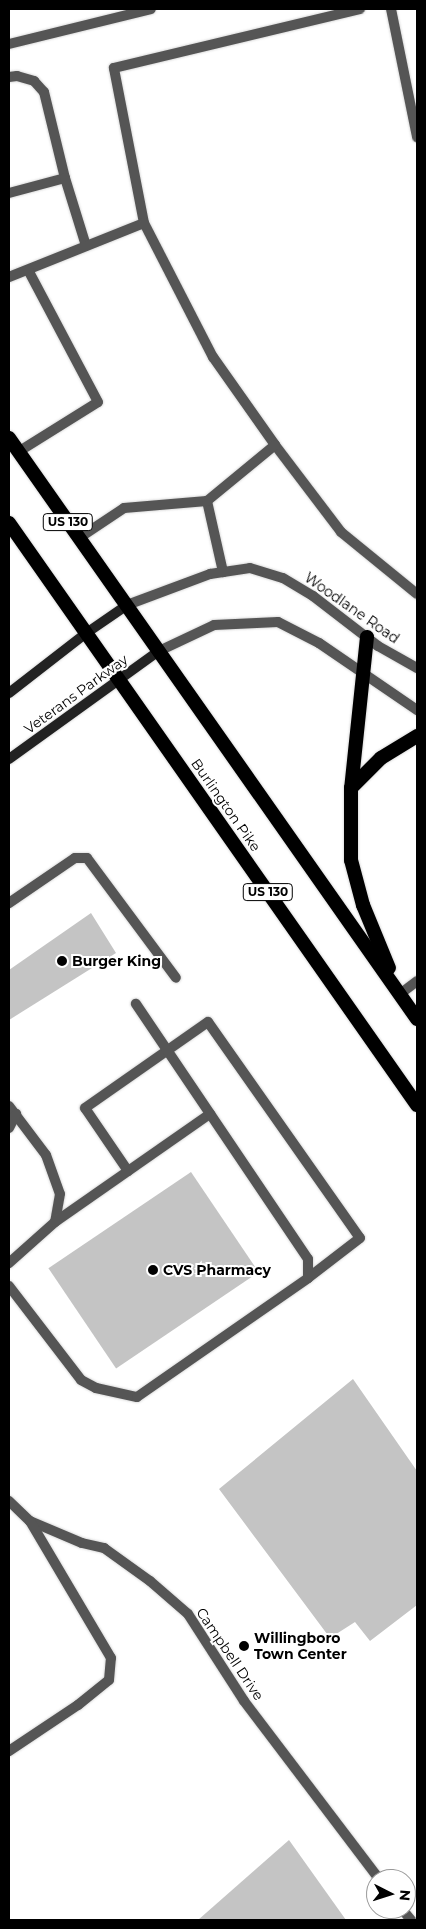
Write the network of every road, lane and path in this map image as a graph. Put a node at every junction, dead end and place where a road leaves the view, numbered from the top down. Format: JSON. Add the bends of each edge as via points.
{"nodes":[{"id":1,"x":151,"y":9,"type":"edge"},
{"id":2,"x":360,"y":9,"type":"edge"},
{"id":3,"x":391,"y":9,"type":"edge"},
{"id":4,"x":9,"y":44,"type":"edge"},
{"id":5,"x":9,"y":77,"type":"edge"},
{"id":6,"x":417,"y":137,"type":"edge"},
{"id":7,"x":65,"y":178,"type":"junction"},
{"id":8,"x":9,"y":193,"type":"edge"},
{"id":9,"x":144,"y":223,"type":"junction"},
{"id":10,"x":86,"y":246,"type":"junction"},
{"id":11,"x":28,"y":270,"type":"junction"},
{"id":12,"x":9,"y":277,"type":"edge"},
{"id":13,"x":9,"y":438,"type":"edge"},
{"id":14,"x":275,"y":445,"type":"junction"},
{"id":15,"x":18,"y":452,"type":"junction"},
{"id":16,"x":207,"y":501,"type":"junction"},
{"id":17,"x":9,"y":523,"type":"edge"},
{"id":18,"x":79,"y":538,"type":"junction"},
{"id":19,"x":223,"y":572,"type":"junction"},
{"id":20,"x":417,"y":594,"type":"edge"},
{"id":21,"x":127,"y":605,"type":"junction"},
{"id":22,"x":85,"y":634,"type":"junction"},
{"id":23,"x":367,"y":637,"type":"junction"},
{"id":24,"x":159,"y":651,"type":"junction"},
{"id":25,"x":417,"y":668,"type":"edge"},
{"id":26,"x":363,"y":673,"type":"junction"},
{"id":27,"x":118,"y":680,"type":"junction"},
{"id":28,"x":9,"y":693,"type":"edge"},
{"id":29,"x":417,"y":710,"type":"edge"},
{"id":30,"x":417,"y":736,"type":"edge"},
{"id":31,"x":9,"y":759,"type":"edge"},
{"id":32,"x":351,"y":788,"type":"junction"},
{"id":33,"x":9,"y":903,"type":"edge"},
{"id":34,"x":176,"y":978,"type":"dead end"},
{"id":35,"x":417,"y":981,"type":"edge"},
{"id":36,"x":400,"y":994,"type":"junction"},
{"id":37,"x":136,"y":1004,"type":"dead end"},
{"id":38,"x":417,"y":1019,"type":"edge"},
{"id":39,"x":168,"y":1051,"type":"junction"},
{"id":40,"x":417,"y":1105,"type":"edge"},
{"id":41,"x":12,"y":1110,"type":"edge"},
{"id":42,"x":210,"y":1114,"type":"junction"},
{"id":43,"x":9,"y":1128,"type":"edge"},
{"id":44,"x":128,"y":1171,"type":"junction"},
{"id":45,"x":55,"y":1222,"type":"junction"},
{"id":46,"x":9,"y":1263,"type":"edge"},
{"id":47,"x":308,"y":1278,"type":"junction"},
{"id":48,"x":9,"y":1286,"type":"edge"},
{"id":49,"x":9,"y":1501,"type":"edge"},
{"id":50,"x":30,"y":1521,"type":"junction"},
{"id":51,"x":9,"y":1751,"type":"edge"},
{"id":52,"x":371,"y":1869,"type":"edge"}],
"edges":[{"from":1,"to":4,"type":"street"},
{"from":2,"to":9,"type":"street","via":[[114,68]]},
{"from":3,"to":6,"type":"street"},
{"from":5,"to":7,"type":"street","via":[[34,81],[44,92]]},
{"from":7,"to":8,"type":"street"},
{"from":7,"to":10,"type":"street"},
{"from":9,"to":10,"type":"street"},
{"from":9,"to":14,"type":"street","via":[[213,357]]},
{"from":10,"to":11,"type":"street"},
{"from":11,"to":12,"type":"street"},
{"from":11,"to":15,"type":"street","via":[[98,402]]},
{"from":13,"to":15,"type":"highway","number":"US 130"},
{"from":14,"to":16,"type":"street"},
{"from":14,"to":20,"type":"street","via":[[340,532]]},
{"from":15,"to":18,"type":"highway","number":"US 130"},
{"from":16,"to":18,"type":"street","via":[[124,508]]},
{"from":16,"to":19,"type":"street"},
{"from":17,"to":22,"type":"highway","name":"Burlington Pike","number":"US 130"},
{"from":18,"to":21,"type":"highway","number":"US 130"},
{"from":19,"to":21,"type":"street","name":"Woodlane Road"},
{"from":19,"to":23,"type":"street","name":"Woodlane Road","via":[[250,568],[283,578],[314,596]]},
{"from":21,"to":22,"type":"main road"},
{"from":21,"to":24,"type":"highway","number":"US 130"},
{"from":22,"to":27,"type":"highway","name":"Burlington Pike","number":"US 130"},
{"from":22,"to":28,"type":"main road"},
{"from":23,"to":25,"type":"street","name":"Woodlane Road"},
{"from":23,"to":26,"type":"highway"},
{"from":24,"to":26,"type":"street","via":[[214,625],[278,622],[319,643]]},
{"from":24,"to":27,"type":"main road","name":"Veterans Parkway"},
{"from":24,"to":36,"type":"highway","number":"US 130"},
{"from":26,"to":29,"type":"street"},
{"from":26,"to":32,"type":"highway"},
{"from":27,"to":31,"type":"main road","name":"Veterans Parkway"},
{"from":27,"to":40,"type":"highway","name":"Burlington Pike","number":"US 130"},
{"from":30,"to":32,"type":"highway","via":[[381,758]]},
{"from":32,"to":36,"type":"highway","via":[[351,860],[363,906]]},
{"from":33,"to":34,"type":"street","via":[[75,858],[87,858]]},
{"from":35,"to":36,"type":"street"},
{"from":36,"to":38,"type":"highway","number":"US 130"},
{"from":37,"to":39,"type":"street"},
{"from":39,"to":42,"type":"street"},
{"from":39,"to":44,"type":"street","via":[[85,1108]]},
{"from":39,"to":47,"type":"street","via":[[208,1022],[360,1238]]},
{"from":41,"to":43,"type":"street"},
{"from":41,"to":45,"type":"street","via":[[46,1155],[60,1194]]},
{"from":42,"to":44,"type":"street"},
{"from":42,"to":47,"type":"street","via":[[308,1259]]},
{"from":44,"to":45,"type":"street"},
{"from":45,"to":46,"type":"street"},
{"from":47,"to":48,"type":"street","via":[[137,1397],[96,1388],[81,1380]]},
{"from":49,"to":50,"type":"street","name":"Campbell Drive"},
{"from":50,"to":51,"type":"street","via":[[111,1658],[109,1680]]},
{"from":50,"to":52,"type":"street","name":"Campbell Drive","via":[[82,1543],[104,1548],[188,1614],[244,1700]]}]}
